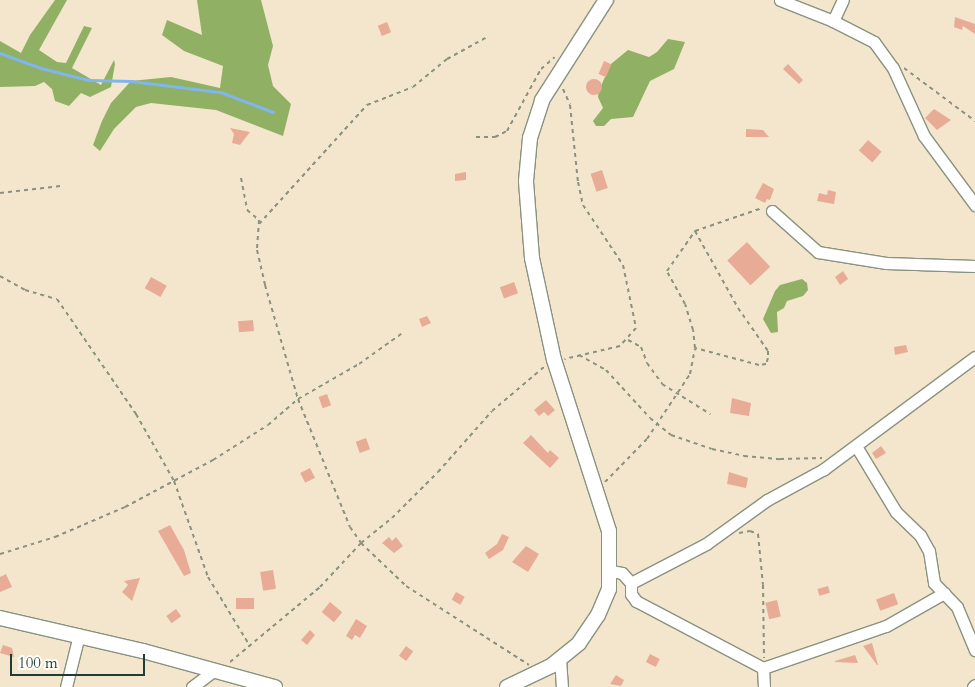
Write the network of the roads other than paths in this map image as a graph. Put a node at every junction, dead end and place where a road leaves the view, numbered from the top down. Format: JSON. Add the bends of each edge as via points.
{"nodes":[{"id":1,"x":606,"y":0,"type":"edge"},
{"id":2,"x":780,"y":0,"type":"edge"},
{"id":3,"x":842,"y":0,"type":"edge"},
{"id":4,"x":833,"y":20,"type":"junction"},
{"id":5,"x":975,"y":205,"type":"edge"},
{"id":6,"x":772,"y":211,"type":"road end"},
{"id":7,"x":975,"y":266,"type":"edge"},
{"id":8,"x":975,"y":357,"type":"edge"},
{"id":9,"x":856,"y":446,"type":"junction"},
{"id":10,"x":611,"y":571,"type":"junction"},
{"id":11,"x":631,"y":583,"type":"junction"},
{"id":12,"x":944,"y":594,"type":"junction"},
{"id":13,"x":0,"y":618,"type":"edge"},
{"id":14,"x":79,"y":635,"type":"junction"},
{"id":15,"x":975,"y":650,"type":"edge"},
{"id":16,"x":560,"y":659,"type":"junction"},
{"id":17,"x":763,"y":668,"type":"junction"},
{"id":18,"x":213,"y":671,"type":"junction"},
{"id":19,"x":66,"y":687,"type":"edge"},
{"id":20,"x":192,"y":687,"type":"edge"},
{"id":21,"x":275,"y":687,"type":"edge"},
{"id":22,"x":508,"y":687,"type":"edge"},
{"id":23,"x":562,"y":687,"type":"edge"},
{"id":24,"x":764,"y":687,"type":"edge"}],
"edges":[{"from":1,"to":10,"type":"main road","via":[[567,58],[534,121],[527,160],[530,242],[554,360],[609,532]]},
{"from":2,"to":4,"type":"street"},
{"from":3,"to":4,"type":"street"},
{"from":4,"to":5,"type":"street","via":[[874,42],[893,68],[924,136]]},
{"from":6,"to":7,"type":"street","via":[[818,252],[886,263]]},
{"from":8,"to":9,"type":"street"},
{"from":9,"to":11,"type":"street","via":[[768,500],[706,544]]},
{"from":9,"to":12,"type":"street","via":[[896,512],[920,535],[928,551],[934,583]]},
{"from":10,"to":11,"type":"street","via":[[622,573]]},
{"from":10,"to":16,"type":"main road","via":[[609,589],[598,615],[579,643]]},
{"from":11,"to":17,"type":"street","via":[[631,594],[636,601]]},
{"from":12,"to":15,"type":"street","via":[[957,607]]},
{"from":12,"to":17,"type":"street","via":[[886,626]]},
{"from":13,"to":14,"type":"main road"},
{"from":14,"to":18,"type":"main road"},
{"from":14,"to":19,"type":"street"},
{"from":16,"to":22,"type":"main road"},
{"from":16,"to":23,"type":"street"},
{"from":17,"to":24,"type":"street"},
{"from":18,"to":20,"type":"street"},
{"from":18,"to":21,"type":"main road"}]}
